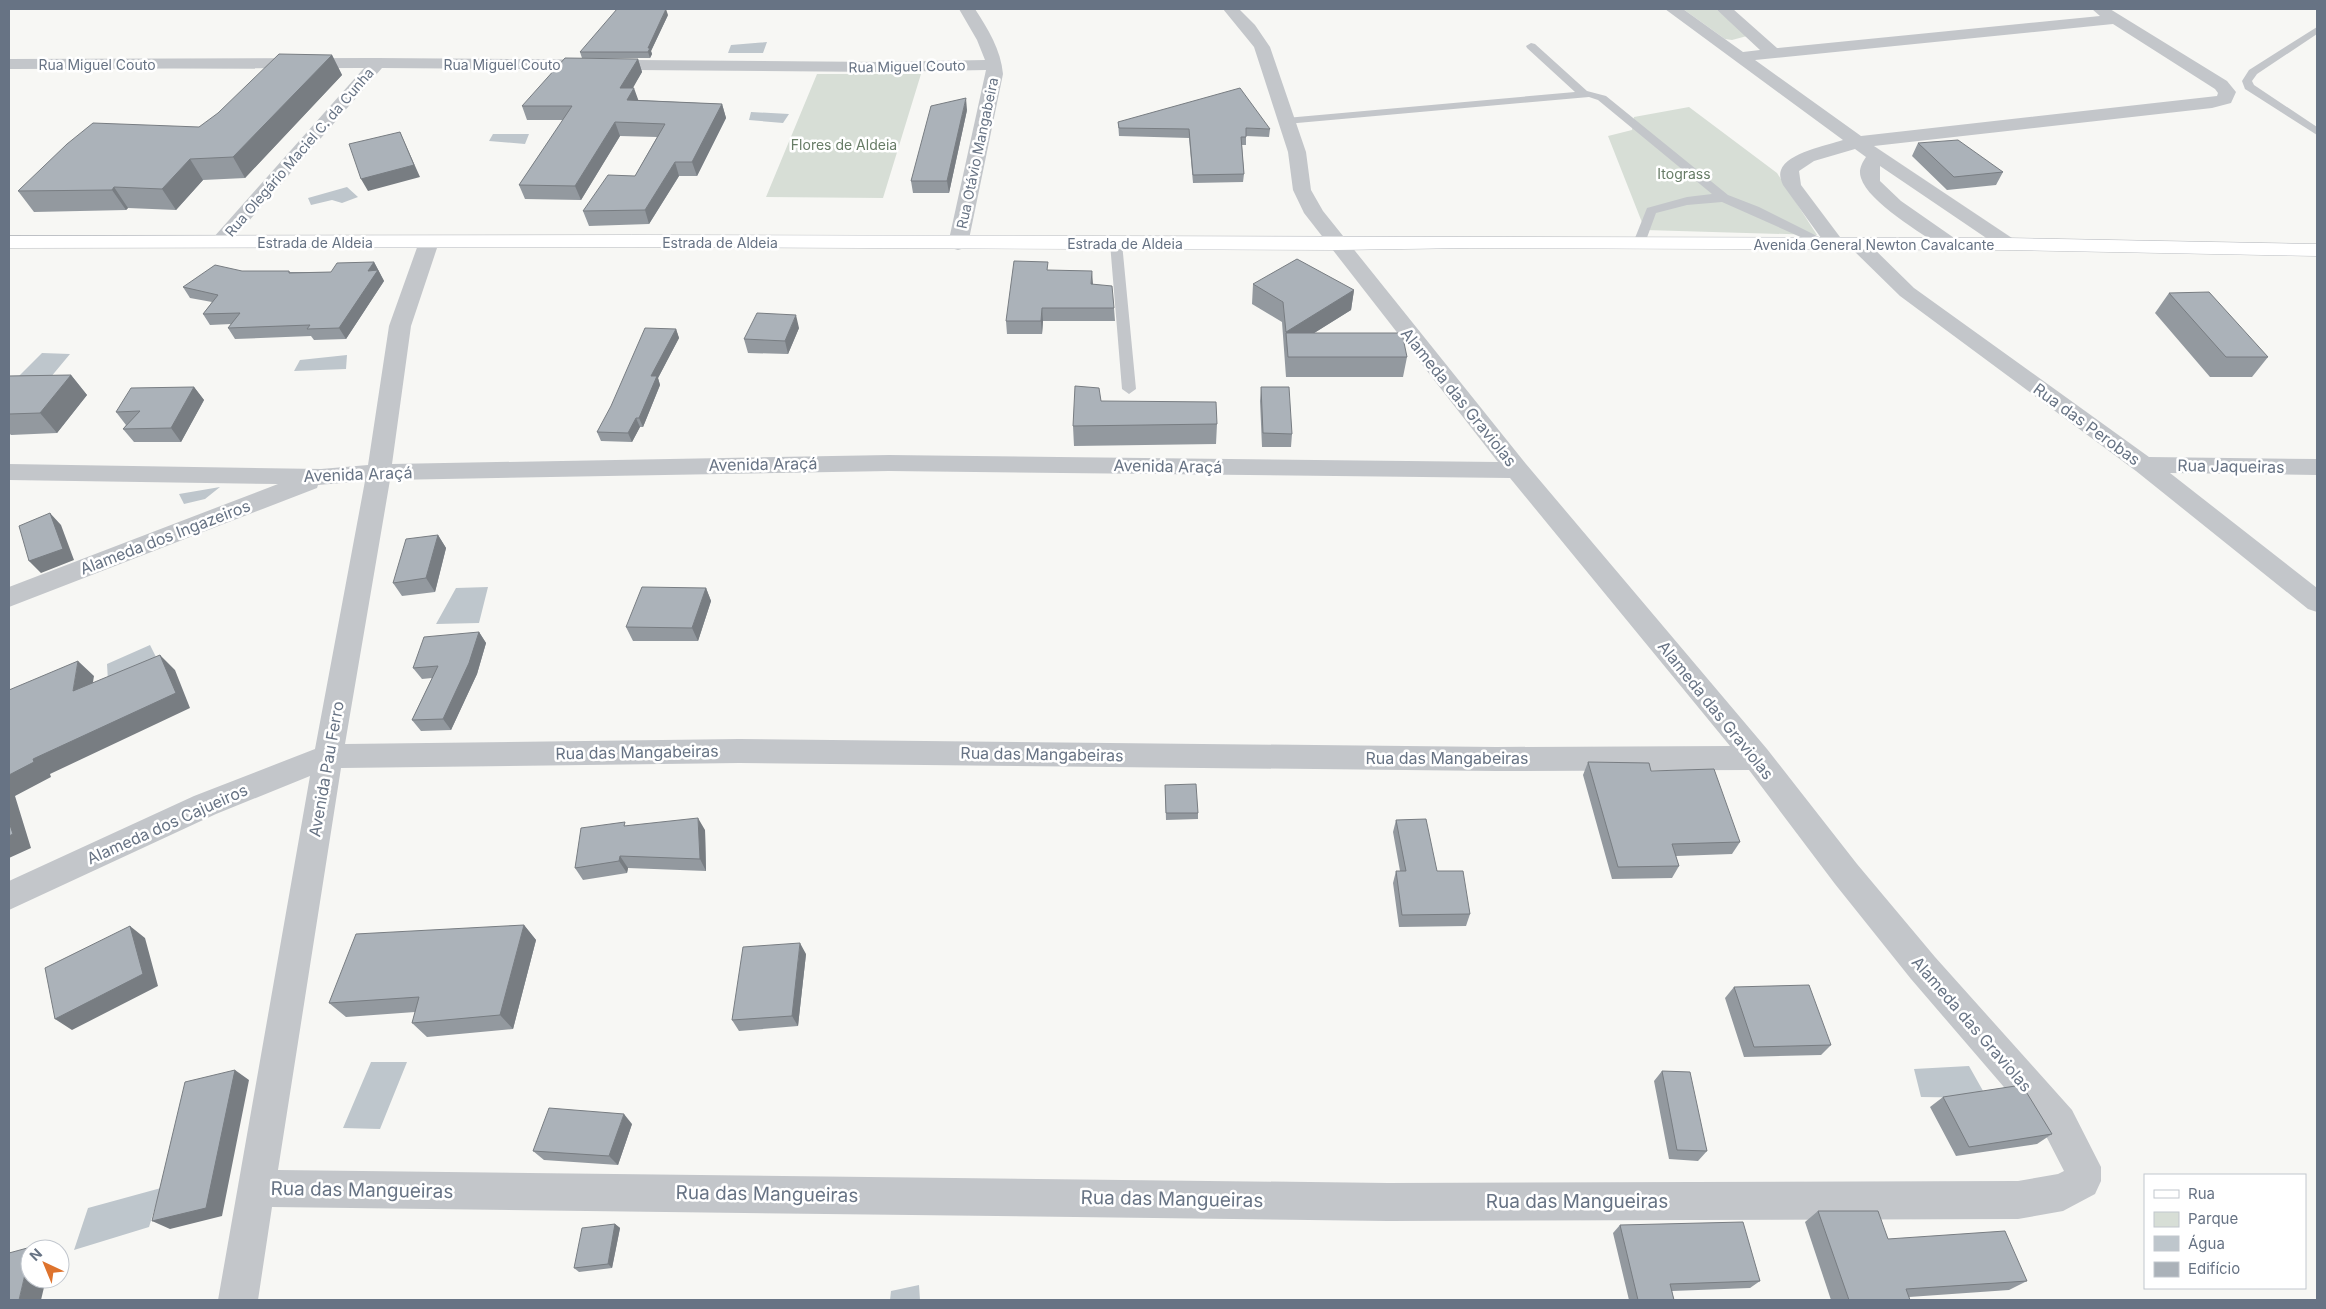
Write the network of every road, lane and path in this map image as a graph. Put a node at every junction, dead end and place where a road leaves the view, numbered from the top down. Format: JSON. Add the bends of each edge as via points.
{"nodes":[{"id":1,"x":968,"y":9,"type":"edge"},
{"id":2,"x":1232,"y":9,"type":"edge"},
{"id":3,"x":1673,"y":9,"type":"edge"},
{"id":4,"x":1724,"y":9,"type":"edge"},
{"id":5,"x":2100,"y":9,"type":"edge"},
{"id":6,"x":2116,"y":19,"type":"junction"},
{"id":7,"x":2317,"y":30,"type":"edge"},
{"id":8,"x":1760,"y":42,"type":"junction"},
{"id":9,"x":1723,"y":45,"type":"junction"},
{"id":10,"x":1531,"y":46,"type":"dead end"},
{"id":11,"x":1774,"y":54,"type":"junction"},
{"id":12,"x":1740,"y":57,"type":"junction"},
{"id":13,"x":377,"y":63,"type":"junction"},
{"id":14,"x":9,"y":64,"type":"edge"},
{"id":15,"x":995,"y":65,"type":"junction"},
{"id":16,"x":1583,"y":94,"type":"junction"},
{"id":17,"x":1286,"y":121,"type":"junction"},
{"id":18,"x":2317,"y":132,"type":"edge"},
{"id":19,"x":1857,"y":142,"type":"junction"},
{"id":20,"x":1876,"y":156,"type":"junction"},
{"id":21,"x":1724,"y":198,"type":"junction"},
{"id":22,"x":9,"y":242,"type":"edge"},
{"id":23,"x":220,"y":242,"type":"junction"},
{"id":24,"x":429,"y":242,"type":"junction"},
{"id":25,"x":1431,"y":242,"type":"joint"},
{"id":26,"x":1116,"y":243,"type":"junction"},
{"id":27,"x":1638,"y":243,"type":"junction"},
{"id":28,"x":958,"y":244,"type":"junction"},
{"id":29,"x":1336,"y":244,"type":"junction"},
{"id":30,"x":1840,"y":244,"type":"junction"},
{"id":31,"x":1950,"y":244,"type":"junction"},
{"id":32,"x":2008,"y":244,"type":"junction"},
{"id":33,"x":2317,"y":250,"type":"edge"},
{"id":34,"x":1129,"y":389,"type":"dead end"},
{"id":35,"x":2144,"y":465,"type":"junction"},
{"id":36,"x":2317,"y":467,"type":"edge"},
{"id":37,"x":1517,"y":470,"type":"junction"},
{"id":38,"x":9,"y":472,"type":"edge"},
{"id":39,"x":379,"y":472,"type":"junction"},
{"id":40,"x":321,"y":477,"type":"junction"},
{"id":41,"x":9,"y":597,"type":"edge"},
{"id":42,"x":2317,"y":602,"type":"edge"},
{"id":43,"x":328,"y":756,"type":"junction"},
{"id":44,"x":1756,"y":758,"type":"junction"},
{"id":45,"x":9,"y":896,"type":"edge"},
{"id":46,"x":2082,"y":1181,"type":"joint"},
{"id":47,"x":257,"y":1188,"type":"junction"},
{"id":48,"x":238,"y":1300,"type":"edge"}],
"edges":[{"from":1,"to":15,"type":"street","name":"Rua Otávio Mangabeira"},
{"from":2,"to":17,"type":"street","name":"Alameda das Graviolas","via":[[1262,46]]},
{"from":3,"to":9,"type":"street"},
{"from":4,"to":8,"type":"street"},
{"from":5,"to":6,"type":"street"},
{"from":6,"to":11,"type":"street"},
{"from":6,"to":19,"type":"street","via":[[2221,85],[2227,92],[2225,99]]},
{"from":7,"to":18,"type":"lane","via":[[2253,72],[2247,81],[2254,91]]},
{"from":8,"to":9,"type":"street"},
{"from":8,"to":11,"type":"street"},
{"from":9,"to":12,"type":"street"},
{"from":10,"to":16,"type":"lane"},
{"from":11,"to":12,"type":"street"},
{"from":12,"to":19,"type":"street"},
{"from":13,"to":14,"type":"street","name":"Rua Miguel Couto"},
{"from":13,"to":15,"type":"street","name":"Rua Miguel Couto","via":[[760,67]]},
{"from":13,"to":23,"type":"street","name":"Rua Olegário Maciel C. da Cunha"},
{"from":15,"to":28,"type":"street","name":"Rua Otávio Mangabeira"},
{"from":16,"to":17,"type":"lane"},
{"from":16,"to":21,"type":"lane","via":[[1602,98]]},
{"from":17,"to":29,"type":"street","name":"Alameda das Graviolas","via":[[1298,152],[1298,172],[1306,201]]},
{"from":19,"to":20,"type":"street"},
{"from":19,"to":30,"type":"street","name":"Rua das Perobas","via":[[1807,157],[1790,170],[1789,175],[1792,185]]},
{"from":20,"to":31,"type":"street","via":[[1870,165],[1871,183]]},
{"from":20,"to":32,"type":"street"},
{"from":21,"to":27,"type":"lane","via":[[1704,198],[1651,211]]},
{"from":21,"to":30,"type":"lane"},
{"from":22,"to":23,"type":"main road","name":"Estrada de Aldeia"},
{"from":23,"to":24,"type":"main road","name":"Estrada de Aldeia"},
{"from":24,"to":28,"type":"main road","name":"Estrada de Aldeia"},
{"from":24,"to":39,"type":"street","name":"Avenida Pau Ferro","via":[[400,326]]},
{"from":25,"to":27,"type":"main road","name":"Avenida General Newton Cavalcante"},
{"from":25,"to":29,"type":"main road","name":"Estrada de Aldeia"},
{"from":26,"to":28,"type":"main road","name":"Estrada de Aldeia"},
{"from":26,"to":29,"type":"main road","name":"Estrada de Aldeia"},
{"from":26,"to":34,"type":"lane"},
{"from":27,"to":30,"type":"main road","name":"Avenida General Newton Cavalcante"},
{"from":29,"to":37,"type":"street","name":"Alameda das Graviolas"},
{"from":30,"to":31,"type":"main road","name":"Avenida General Newton Cavalcante"},
{"from":30,"to":35,"type":"street","name":"Rua das Perobas"},
{"from":31,"to":32,"type":"main road","name":"Avenida General Newton Cavalcante"},
{"from":32,"to":33,"type":"main road","name":"Avenida General Newton Cavalcante"},
{"from":35,"to":36,"type":"street","name":"Rua Jaqueiras"},
{"from":35,"to":42,"type":"street","name":"Rua das Perobas"},
{"from":37,"to":39,"type":"street","name":"Avenida Araçá","via":[[879,463]]},
{"from":37,"to":44,"type":"street","name":"Alameda das Graviolas"},
{"from":38,"to":40,"type":"street","name":"Avenida Araçá"},
{"from":39,"to":40,"type":"street","name":"Avenida Araçá"},
{"from":39,"to":43,"type":"street","name":"Avenida Pau Ferro"},
{"from":40,"to":41,"type":"street","name":"Alameda dos Ingazeiros"},
{"from":43,"to":44,"type":"street","name":"Rua das Mangabeiras","via":[[739,751],[1496,759]]},
{"from":43,"to":45,"type":"street","name":"Alameda dos Cajueiros","via":[[205,805]]},
{"from":43,"to":47,"type":"street","name":"Avenida Pau Ferro"},
{"from":44,"to":46,"type":"street","name":"Alameda das Graviolas","via":[[1917,960],[2059,1123],[2083,1167]]},
{"from":46,"to":47,"type":"street","name":"Rua das Mangueiras","via":[[2063,1192],[2042,1197],[1988,1200],[1388,1202]]},
{"from":47,"to":48,"type":"street","name":"Avenida Pau Ferro"}]}
